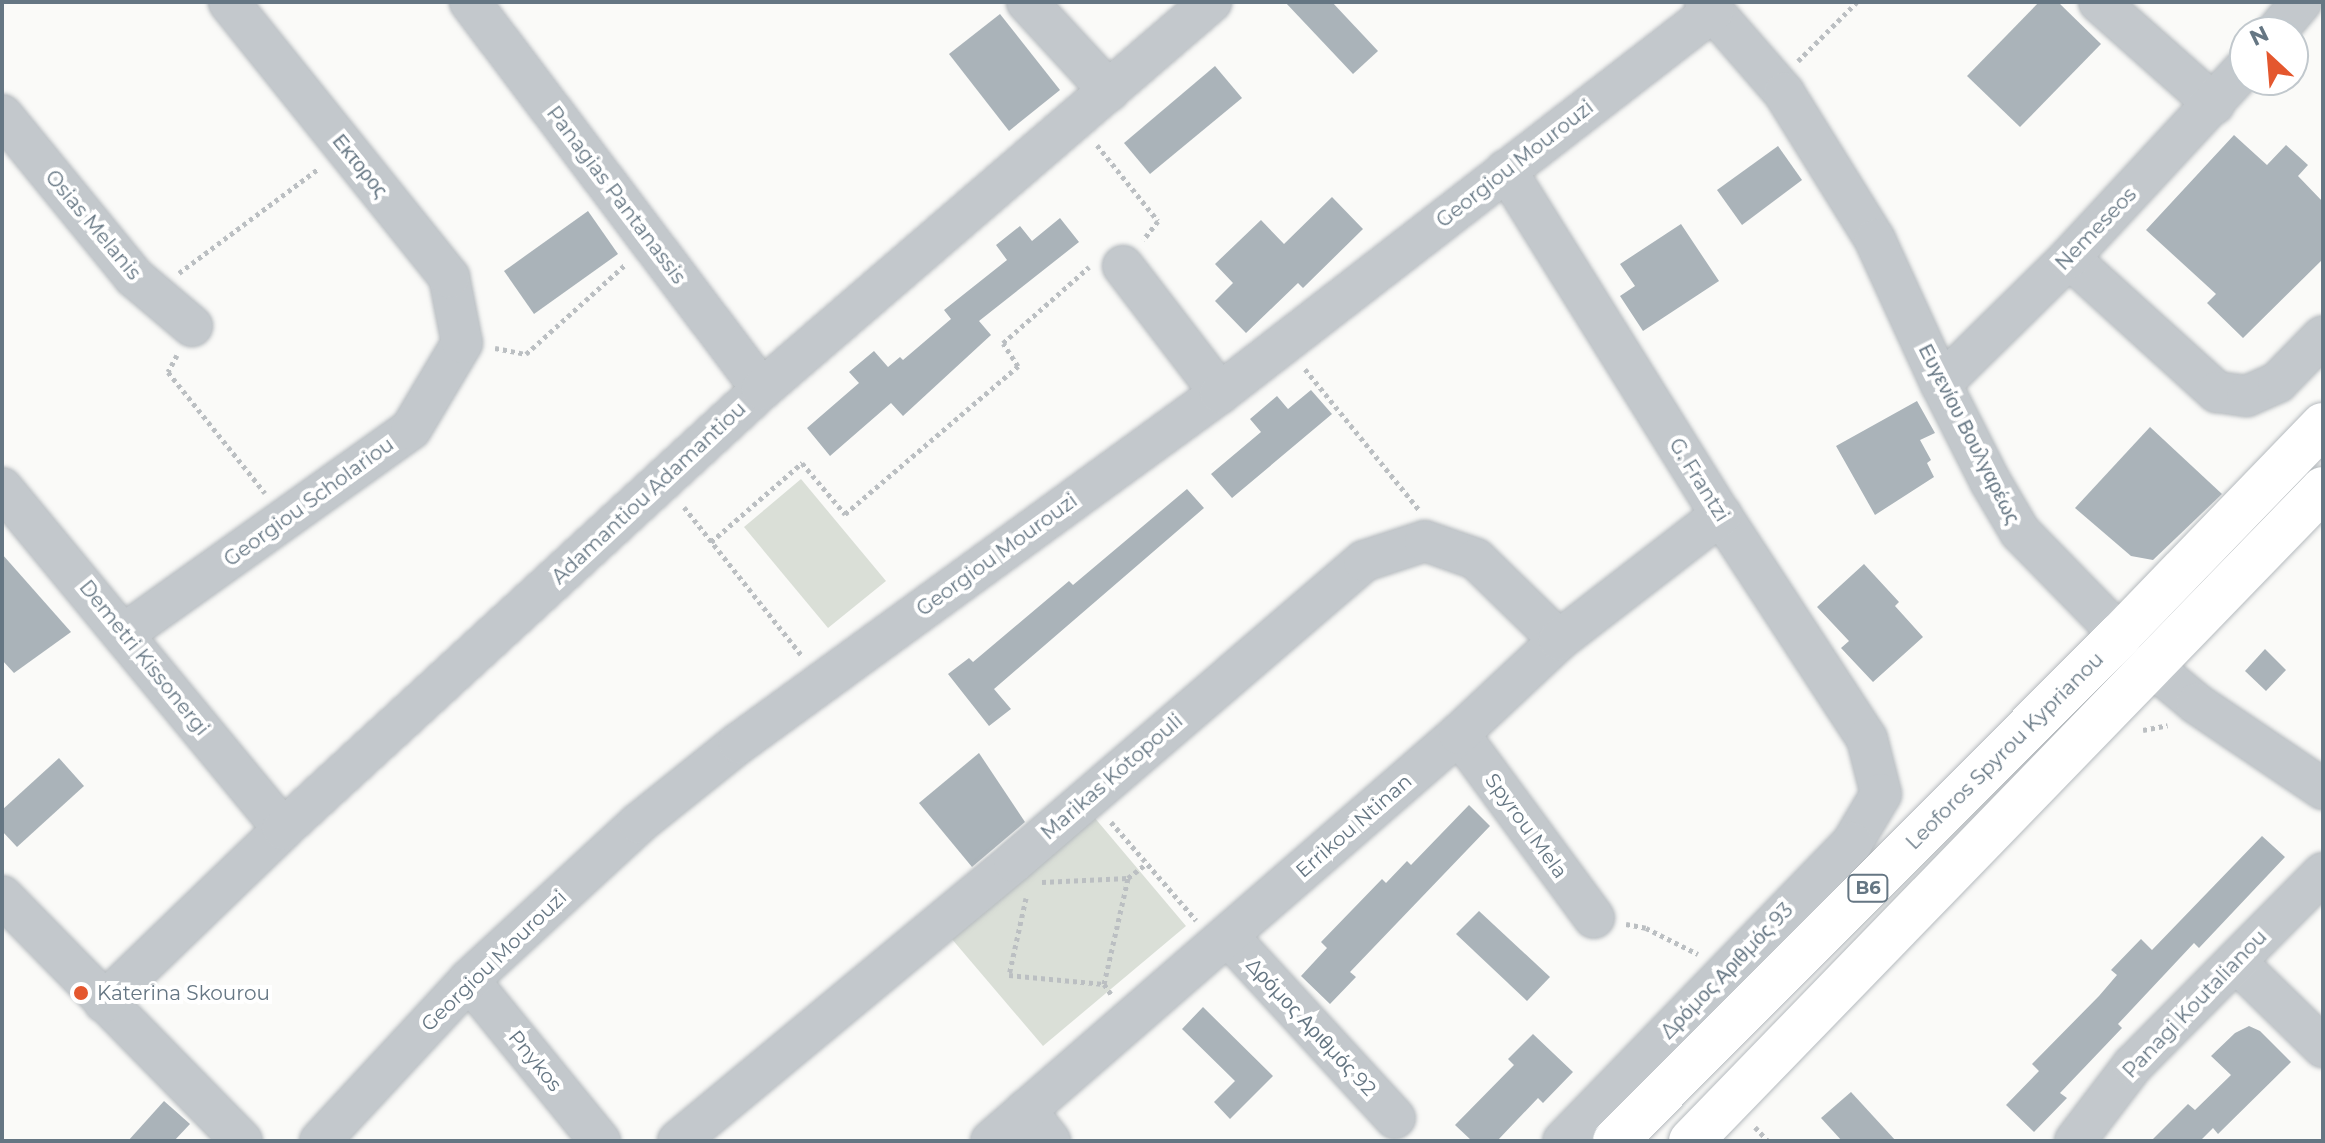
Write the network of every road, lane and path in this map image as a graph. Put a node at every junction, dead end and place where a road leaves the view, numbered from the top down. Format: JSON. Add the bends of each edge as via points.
{"nodes":[{"id":1,"x":229,"y":2,"type":"edge"},
{"id":2,"x":470,"y":2,"type":"edge"},
{"id":3,"x":1027,"y":2,"type":"edge"},
{"id":4,"x":1211,"y":2,"type":"edge"},
{"id":5,"x":1857,"y":2,"type":"edge"},
{"id":6,"x":2099,"y":2,"type":"edge"},
{"id":7,"x":1709,"y":7,"type":"edge"},
{"id":8,"x":1776,"y":84,"type":"junction"},
{"id":9,"x":2229,"y":87,"type":"edge"},
{"id":10,"x":1109,"y":91,"type":"junction"},
{"id":11,"x":2214,"y":104,"type":"junction"},
{"id":12,"x":2,"y":115,"type":"edge"},
{"id":13,"x":1076,"y":119,"type":"junction"},
{"id":14,"x":346,"y":148,"type":"junction"},
{"id":15,"x":1506,"y":170,"type":"junction"},
{"id":16,"x":651,"y":241,"type":"junction"},
{"id":17,"x":2069,"y":258,"type":"junction"},
{"id":18,"x":1123,"y":266,"type":"junction"},
{"id":19,"x":152,"y":293,"type":"junction"},
{"id":20,"x":192,"y":326,"type":"joint"},
{"id":21,"x":2323,"y":336,"type":"edge"},
{"id":22,"x":462,"y":343,"type":"junction"},
{"id":23,"x":1284,"y":343,"type":"junction"},
{"id":24,"x":1941,"y":384,"type":"junction"},
{"id":25,"x":762,"y":389,"type":"junction"},
{"id":26,"x":1220,"y":393,"type":"junction"},
{"id":27,"x":2323,"y":425,"type":"edge"},
{"id":28,"x":663,"y":480,"type":"junction"},
{"id":29,"x":2,"y":488,"type":"edge"},
{"id":30,"x":2323,"y":489,"type":"edge"},
{"id":31,"x":1721,"y":515,"type":"junction"},
{"id":32,"x":286,"y":519,"type":"junction"},
{"id":33,"x":1425,"y":541,"type":"junction"},
{"id":34,"x":711,"y":542,"type":"junction"},
{"id":35,"x":125,"y":633,"type":"junction"},
{"id":36,"x":1559,"y":640,"type":"junction"},
{"id":37,"x":2135,"y":650,"type":"junction"},
{"id":38,"x":822,"y":682,"type":"junction"},
{"id":39,"x":2176,"y":730,"type":"dead end"},
{"id":40,"x":2136,"y":732,"type":"dead end"},
{"id":41,"x":1459,"y":734,"type":"junction"},
{"id":42,"x":2323,"y":789,"type":"edge"},
{"id":43,"x":1881,"y":794,"type":"joint"},
{"id":44,"x":1090,"y":797,"type":"junction"},
{"id":45,"x":283,"y":829,"type":"junction"},
{"id":46,"x":1147,"y":863,"type":"junction"},
{"id":47,"x":2323,"y":873,"type":"edge"},
{"id":48,"x":1128,"y":878,"type":"junction"},
{"id":49,"x":2,"y":896,"type":"edge"},
{"id":50,"x":1594,"y":918,"type":"joint"},
{"id":51,"x":1223,"y":941,"type":"junction"},
{"id":52,"x":2236,"y":962,"type":"junction"},
{"id":53,"x":1729,"y":970,"type":"junction"},
{"id":54,"x":469,"y":980,"type":"junction"},
{"id":55,"x":104,"y":1002,"type":"junction"},
{"id":56,"x":2323,"y":1047,"type":"edge"},
{"id":57,"x":1026,"y":1110,"type":"junction"},
{"id":58,"x":1395,"y":1118,"type":"dead end"},
{"id":59,"x":242,"y":1141,"type":"edge"},
{"id":60,"x":320,"y":1141,"type":"edge"},
{"id":61,"x":600,"y":1141,"type":"edge"},
{"id":62,"x":678,"y":1141,"type":"edge"},
{"id":63,"x":991,"y":1141,"type":"edge"},
{"id":64,"x":1050,"y":1141,"type":"edge"},
{"id":65,"x":1563,"y":1141,"type":"edge"},
{"id":66,"x":1615,"y":1141,"type":"edge"},
{"id":67,"x":1691,"y":1141,"type":"edge"},
{"id":68,"x":2075,"y":1141,"type":"edge"}],
"edges":[{"from":1,"to":14,"type":"street","name":"Εκτορος"},
{"from":2,"to":16,"type":"street","name":"Panagias Pantanassis"},
{"from":3,"to":10,"type":"street"},
{"from":4,"to":10,"type":"street","name":"Adamantiou Adamantiou"},
{"from":5,"to":8,"type":"path"},
{"from":6,"to":11,"type":"street"},
{"from":7,"to":8,"type":"street","name":"Ευγενίου Βουλγαρέως"},
{"from":7,"to":15,"type":"street","name":"Georgiou Mourouzi"},
{"from":8,"to":24,"type":"street","name":"Ευγενίου Βουλγαρέως","via":[[1875,240]]},
{"from":9,"to":11,"type":"street","name":"Nemeseos"},
{"from":10,"to":13,"type":"street","name":"Adamantiou Adamantiou"},
{"from":11,"to":17,"type":"street","name":"Nemeseos"},
{"from":12,"to":19,"type":"street","name":"Osias Melanis"},
{"from":13,"to":18,"type":"path","via":[[1158,221]]},
{"from":13,"to":25,"type":"street","name":"Adamantiou Adamantiou"},
{"from":14,"to":19,"type":"path"},
{"from":14,"to":22,"type":"street","name":"Εκτορος","via":[[449,277]]},
{"from":15,"to":23,"type":"street","name":"Georgiou Mourouzi"},
{"from":15,"to":31,"type":"street","name":"G. Frantzi"},
{"from":16,"to":22,"type":"path","via":[[526,354]]},
{"from":16,"to":25,"type":"street","name":"Panagias Pantanassis"},
{"from":17,"to":21,"type":"street","via":[[2217,392],[2247,396],[2278,382]]},
{"from":17,"to":24,"type":"street","name":"Nemeseos"},
{"from":18,"to":26,"type":"street"},
{"from":18,"to":34,"type":"path","via":[[1103,255],[1014,333],[1003,343],[1018,366],[845,514],[802,463]]},
{"from":19,"to":20,"type":"street","name":"Osias Melanis"},
{"from":20,"to":32,"type":"path","via":[[168,372]]},
{"from":22,"to":32,"type":"street","name":"Georgiou Scholariou","via":[[411,429]]},
{"from":23,"to":26,"type":"street","name":"Georgiou Mourouzi"},
{"from":23,"to":33,"type":"path","via":[[1419,509]]},
{"from":24,"to":37,"type":"street","name":"Ευγενίου Βουλγαρέως","via":[[2020,532]]},
{"from":25,"to":28,"type":"street","name":"Adamantiou Adamantiou"},
{"from":26,"to":38,"type":"street","name":"Georgiou Mourouzi"},
{"from":27,"to":37,"type":"main road","name":"Leoforos Spyrou Kyprianou","number":"B6"},
{"from":28,"to":34,"type":"path"},
{"from":28,"to":45,"type":"street","name":"Adamantiou Adamantiou"},
{"from":29,"to":35,"type":"street","name":"Demetri Kissonergi"},
{"from":30,"to":37,"type":"main road","name":"Leoforos Spyrou Kyprianou","number":"B6"},
{"from":31,"to":36,"type":"street","name":"Errikou Ntinan"},
{"from":31,"to":43,"type":"street","name":"G. Frantzi","via":[[1867,739]]},
{"from":32,"to":35,"type":"street","name":"Georgiou Scholariou"},
{"from":33,"to":36,"type":"street","via":[[1476,559]]},
{"from":33,"to":44,"type":"street","name":"Marikas Kotopouli","via":[[1364,561]]},
{"from":34,"to":38,"type":"path"},
{"from":35,"to":45,"type":"street","name":"Demetri Kissonergi"},
{"from":36,"to":41,"type":"street","name":"Errikou Ntinan"},
{"from":37,"to":42,"type":"street","name":"Ευγενίου Βουλγαρέως","via":[[2197,704]]},
{"from":37,"to":66,"type":"main road","name":"Leoforos Spyrou Kyprianou","number":"B6"},
{"from":37,"to":67,"type":"main road","name":"Leoforos Spyrou Kyprianou","number":"B6"},
{"from":38,"to":54,"type":"street","name":"Georgiou Mourouzi","via":[[639,823]]},
{"from":39,"to":40,"type":"path","via":[[2168,725]]},
{"from":41,"to":50,"type":"street","name":"Spyrou Mela"},
{"from":41,"to":51,"type":"street","name":"Errikou Ntinan"},
{"from":43,"to":53,"type":"street","name":"Δρόμος Αριθμός 93","via":[[1852,843]]},
{"from":44,"to":46,"type":"path"},
{"from":44,"to":62,"type":"street","name":"Marikas Kotopouli"},
{"from":45,"to":55,"type":"street","name":"Adamantiou Adamantiou"},
{"from":46,"to":48,"type":"path"},
{"from":46,"to":51,"type":"path"},
{"from":47,"to":52,"type":"street","name":"Panagi Koutalianou"},
{"from":48,"to":48,"type":"path","via":[[1104,984],[1009,975],[1029,883]]},
{"from":49,"to":55,"type":"street"},
{"from":50,"to":53,"type":"path","via":[[1646,928]]},
{"from":51,"to":57,"type":"street","name":"Errikou Ntinan"},
{"from":51,"to":58,"type":"street","name":"Δρόμος Αριθμός 92"},
{"from":52,"to":56,"type":"street"},
{"from":52,"to":68,"type":"street","name":"Panagi Koutalianou","via":[[2133,1065]]},
{"from":53,"to":65,"type":"street","name":"Δρόμος Αριθμός 93"},
{"from":54,"to":60,"type":"street","name":"Georgiou Mourouzi"},
{"from":54,"to":61,"type":"street","name":"Pnykos"},
{"from":55,"to":59,"type":"street"},
{"from":57,"to":63,"type":"street","name":"Errikou Ntinan"},
{"from":57,"to":64,"type":"street"}]}
